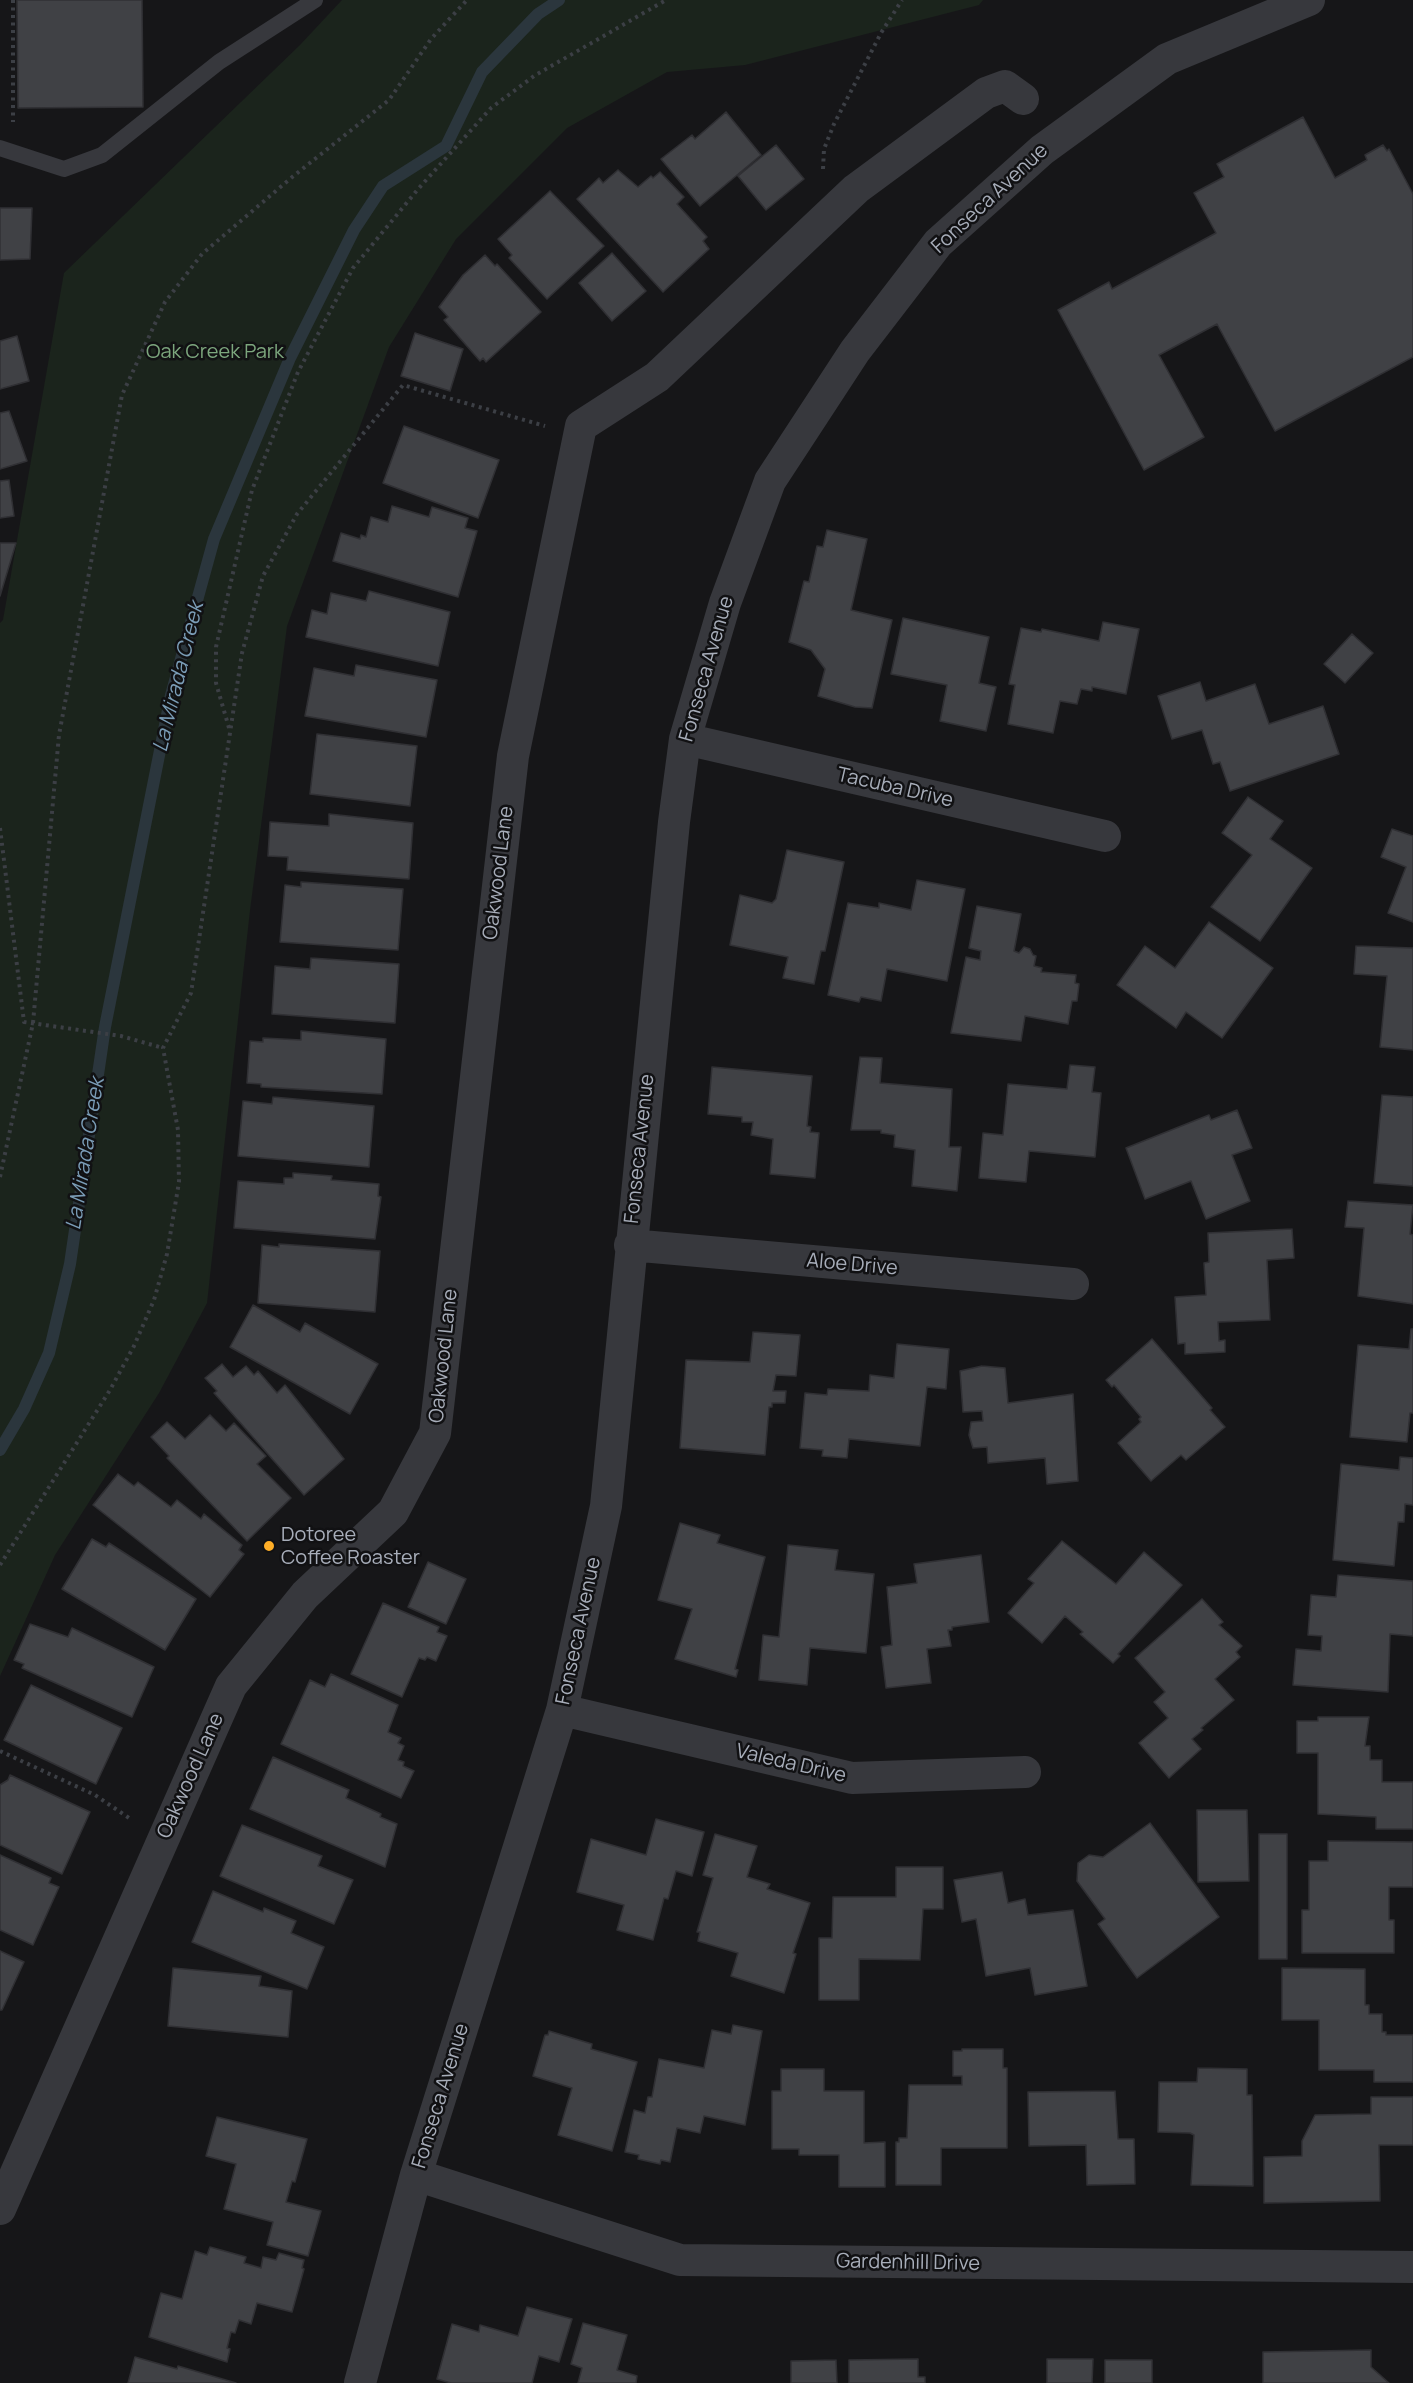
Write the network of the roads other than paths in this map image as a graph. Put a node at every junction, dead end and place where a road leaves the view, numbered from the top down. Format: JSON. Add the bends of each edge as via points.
{"nodes":[{"id":1,"x":315,"y":0,"type":"edge"},
{"id":2,"x":1309,"y":0,"type":"edge"},
{"id":3,"x":1023,"y":99,"type":"dead end"},
{"id":4,"x":7,"y":150,"type":"edge"},
{"id":5,"x":685,"y":739,"type":"junction"},
{"id":6,"x":1105,"y":836,"type":"dead end"},
{"id":7,"x":630,"y":1245,"type":"junction"},
{"id":8,"x":1073,"y":1284,"type":"dead end"},
{"id":9,"x":562,"y":1710,"type":"junction"},
{"id":10,"x":1025,"y":1772,"type":"dead end"},
{"id":11,"x":416,"y":2175,"type":"junction"},
{"id":12,"x":0,"y":2209,"type":"edge"},
{"id":13,"x":1413,"y":2267,"type":"edge"},
{"id":14,"x":360,"y":2383,"type":"edge"}],
"edges":[{"from":1,"to":4,"type":"lane","via":[[219,62],[102,154],[64,169]]},
{"from":2,"to":5,"type":"street","name":"Fonseca Avenue","via":[[1167,59],[1042,150],[939,243],[855,351],[770,481],[724,603]]},
{"from":3,"to":12,"type":"street","name":"Oakwood Lane","via":[[1005,86],[986,93],[848,198],[657,377],[580,431],[513,756],[435,1434],[393,1512],[305,1595],[231,1686]]},
{"from":5,"to":6,"type":"street","name":"Tacuba Drive"},
{"from":5,"to":7,"type":"street","name":"Fonseca Avenue"},
{"from":7,"to":8,"type":"street","name":"Aloe Drive"},
{"from":7,"to":9,"type":"street","name":"Fonseca Avenue","via":[[606,1506]]},
{"from":9,"to":10,"type":"street","name":"Valeda Drive","via":[[852,1778]]},
{"from":9,"to":11,"type":"street","name":"Fonseca Avenue"},
{"from":11,"to":13,"type":"street","name":"Gardenhill Drive","via":[[680,2260]]},
{"from":11,"to":14,"type":"street","name":"Fonseca Avenue"}]}
